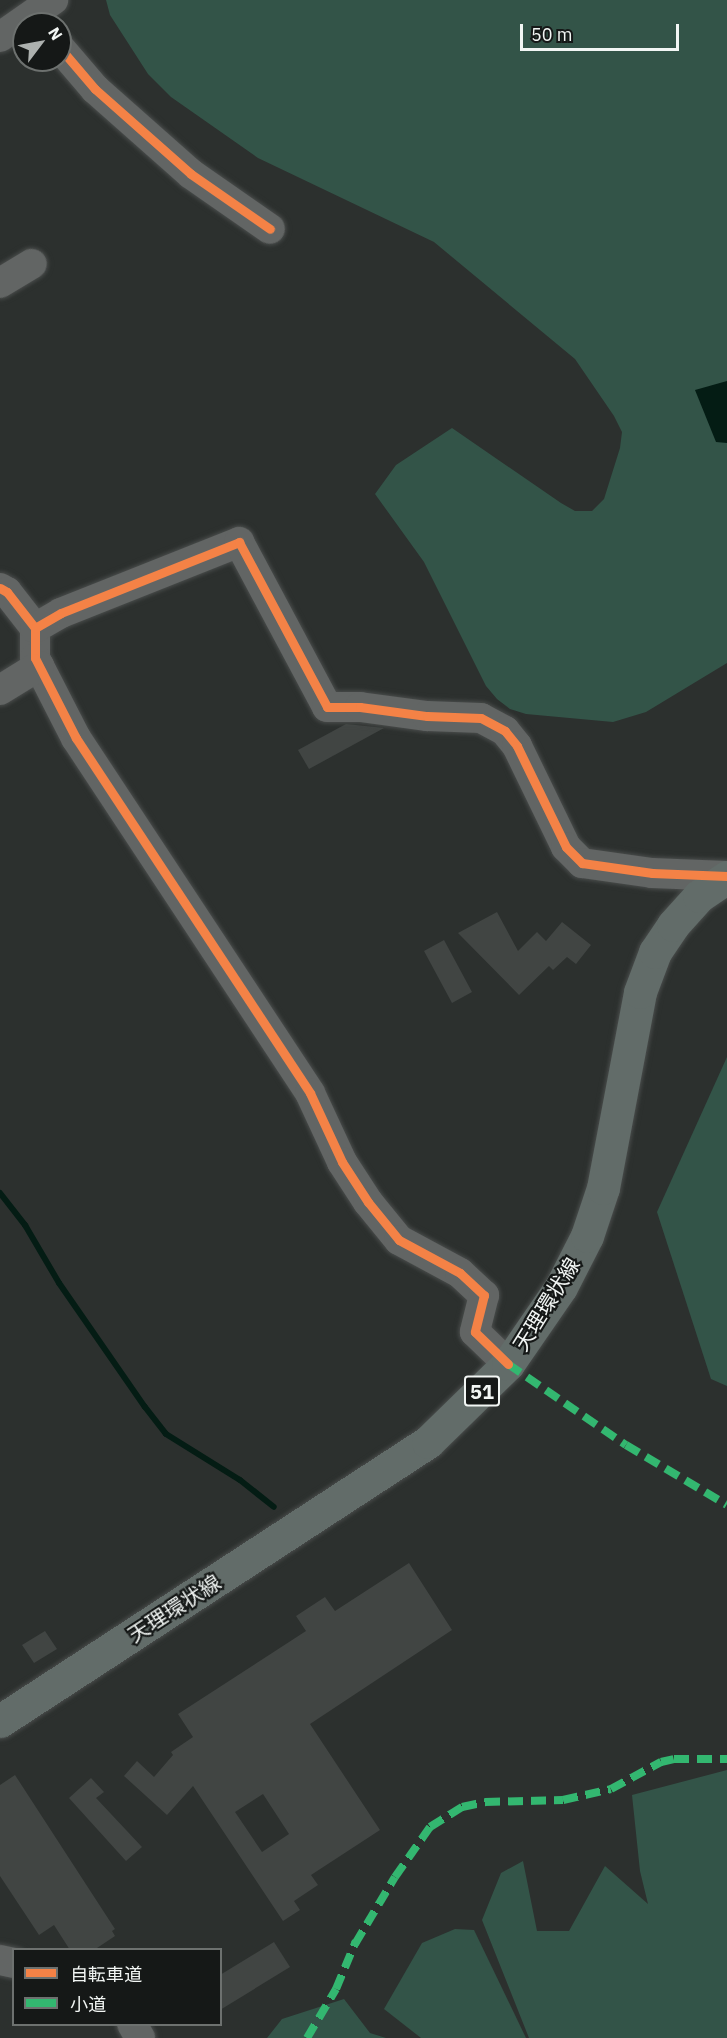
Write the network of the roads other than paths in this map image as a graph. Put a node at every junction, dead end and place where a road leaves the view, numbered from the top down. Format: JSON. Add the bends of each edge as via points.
{"nodes":[{"id":1,"x":36,"y":10,"type":"edge"},
{"id":2,"x":0,"y":36,"type":"edge"},
{"id":3,"x":72,"y":62,"type":"edge"},
{"id":4,"x":270,"y":229,"type":"dead end"},
{"id":5,"x":32,"y":264,"type":"dead end"},
{"id":6,"x":0,"y":283,"type":"edge"},
{"id":7,"x":0,"y":588,"type":"edge"},
{"id":8,"x":35,"y":628,"type":"junction"},
{"id":9,"x":39,"y":666,"type":"junction"},
{"id":10,"x":0,"y":690,"type":"edge"},
{"id":11,"x":727,"y":877,"type":"edge"},
{"id":12,"x":508,"y":1364,"type":"junction"},
{"id":13,"x":0,"y":1721,"type":"edge"}],
"edges":[{"from":1,"to":2,"type":"street"},
{"from":3,"to":4,"type":"street","via":[[95,89],[190,174]]},
{"from":5,"to":6,"type":"street"},
{"from":7,"to":8,"type":"street"},
{"from":8,"to":9,"type":"street","via":[[35,658]]},
{"from":8,"to":11,"type":"street","via":[[61,613],[239,543],[327,707],[481,718],[505,731],[517,746],[566,848],[582,862],[652,873]]},
{"from":9,"to":10,"type":"street"},
{"from":9,"to":12,"type":"street","via":[[76,738],[310,1093],[342,1162],[368,1202],[399,1240],[460,1273],[484,1295],[475,1332]]},
{"from":11,"to":12,"type":"main road","name":"天理環状線","number":"51","via":[[699,896],[655,952],[640,992],[603,1188],[587,1236],[561,1287]]},
{"from":12,"to":13,"type":"main road","name":"天理環状線","number":"51","via":[[428,1442]]}]}
